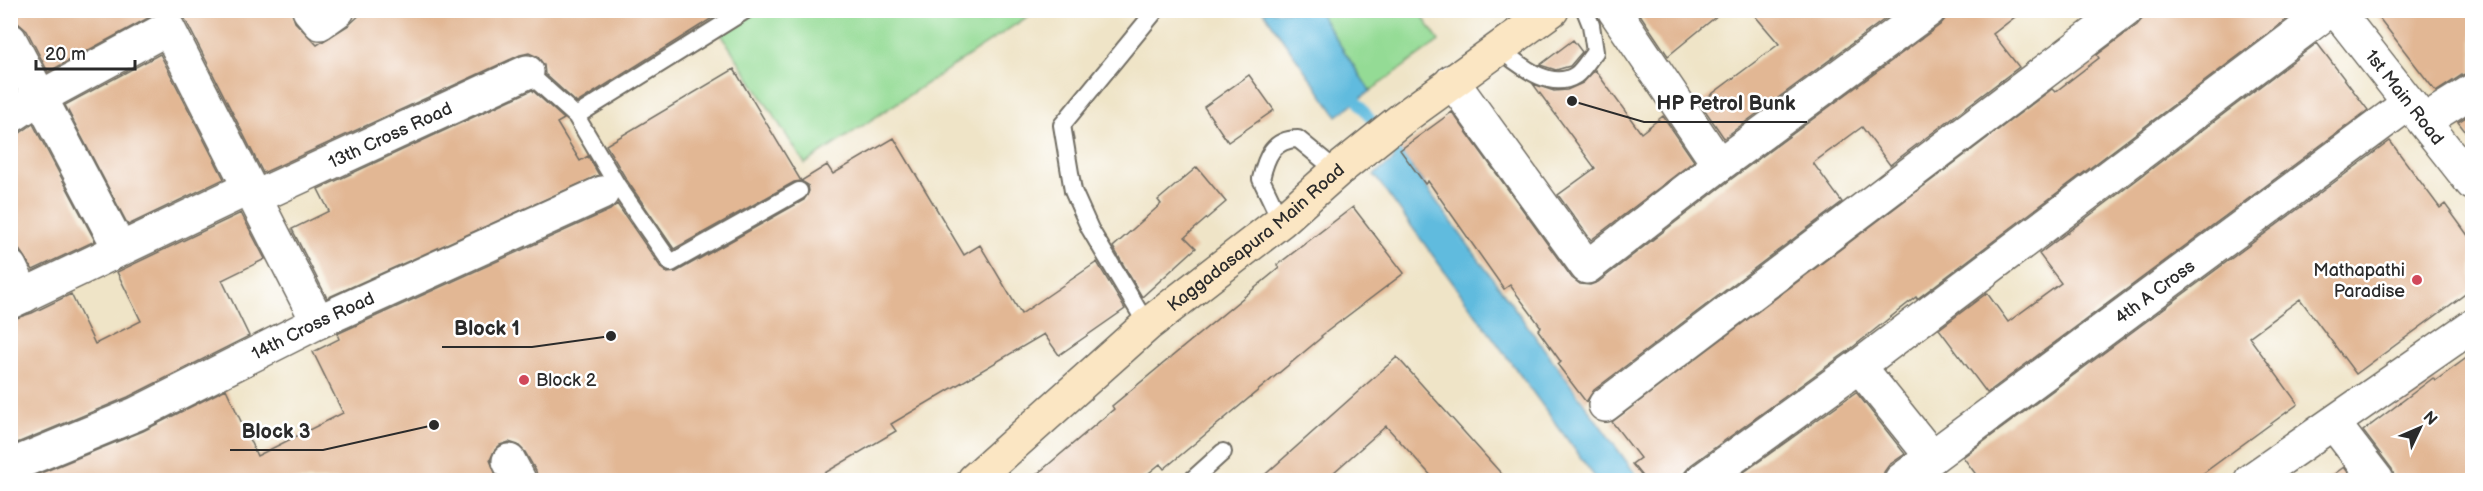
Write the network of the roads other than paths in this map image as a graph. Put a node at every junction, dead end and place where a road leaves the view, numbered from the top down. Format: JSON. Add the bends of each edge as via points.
{"nodes":[{"id":1,"x":309,"y":10,"type":"edge"},
{"id":2,"x":338,"y":10,"type":"edge"},
{"id":3,"x":746,"y":10,"type":"edge"},
{"id":4,"x":1156,"y":10,"type":"edge"},
{"id":5,"x":1552,"y":10,"type":"edge"},
{"id":6,"x":1585,"y":10,"type":"edge"},
{"id":7,"x":1614,"y":10,"type":"edge"},
{"id":8,"x":1929,"y":10,"type":"edge"},
{"id":9,"x":2126,"y":10,"type":"edge"},
{"id":10,"x":2330,"y":10,"type":"edge"},
{"id":11,"x":2336,"y":10,"type":"edge"},
{"id":12,"x":10,"y":40,"type":"edge"},
{"id":13,"x":1499,"y":49,"type":"junction"},
{"id":14,"x":527,"y":72,"type":"joint"},
{"id":15,"x":1452,"y":81,"type":"junction"},
{"id":16,"x":2472,"y":91,"type":"edge"},
{"id":17,"x":39,"y":98,"type":"junction"},
{"id":18,"x":2417,"y":112,"type":"junction"},
{"id":19,"x":576,"y":116,"type":"junction"},
{"id":20,"x":10,"y":117,"type":"edge"},
{"id":21,"x":1349,"y":161,"type":"junction"},
{"id":22,"x":1719,"y":165,"type":"junction"},
{"id":23,"x":2472,"y":183,"type":"edge"},
{"id":24,"x":610,"y":189,"type":"junction"},
{"id":25,"x":799,"y":191,"type":"dead end"},
{"id":26,"x":252,"y":193,"type":"junction"},
{"id":27,"x":1281,"y":221,"type":"junction"},
{"id":28,"x":120,"y":249,"type":"junction"},
{"id":29,"x":15,"y":288,"type":"edge"},
{"id":30,"x":318,"y":322,"type":"junction"},
{"id":31,"x":1147,"y":325,"type":"junction"},
{"id":32,"x":2472,"y":326,"type":"edge"},
{"id":33,"x":1859,"y":366,"type":"junction"},
{"id":34,"x":1605,"y":405,"type":"dead end"},
{"id":35,"x":2334,"y":424,"type":"junction"},
{"id":36,"x":1223,"y":452,"type":"dead end"},
{"id":37,"x":1932,"y":457,"type":"junction"},
{"id":38,"x":10,"y":466,"type":"edge"},
{"id":39,"x":974,"y":480,"type":"edge"},
{"id":40,"x":1192,"y":480,"type":"edge"},
{"id":41,"x":1702,"y":480,"type":"edge"},
{"id":42,"x":1901,"y":480,"type":"edge"},
{"id":43,"x":2251,"y":480,"type":"edge"},
{"id":44,"x":2377,"y":480,"type":"edge"}],
"edges":[{"from":1,"to":2,"type":"street","via":[[320,23]]},
{"from":3,"to":19,"type":"lane"},
{"from":4,"to":31,"type":"lane","via":[[1062,125],[1072,191]]},
{"from":5,"to":13,"type":"main road","name":"Kaggadasapura Main Road"},
{"from":6,"to":13,"type":"lane","via":[[1595,52],[1576,75],[1555,81],[1530,72]]},
{"from":7,"to":22,"type":"street"},
{"from":8,"to":22,"type":"street"},
{"from":9,"to":34,"type":"street"},
{"from":10,"to":33,"type":"street"},
{"from":11,"to":18,"type":"street","name":"1st Main Road"},
{"from":12,"to":17,"type":"street"},
{"from":13,"to":15,"type":"main road","name":"Kaggadasapura Main Road"},
{"from":14,"to":19,"type":"lane"},
{"from":14,"to":26,"type":"street","name":"13th Cross Road"},
{"from":15,"to":21,"type":"main road","name":"Kaggadasapura Main Road"},
{"from":15,"to":22,"type":"street","via":[[1587,267]]},
{"from":16,"to":18,"type":"street","name":"4th A Cross"},
{"from":17,"to":20,"type":"street"},
{"from":17,"to":26,"type":"street","via":[[168,27]]},
{"from":17,"to":28,"type":"street"},
{"from":18,"to":23,"type":"street","name":"1st Main Road"},
{"from":18,"to":37,"type":"street","name":"4th A Cross"},
{"from":19,"to":24,"type":"lane"},
{"from":21,"to":27,"type":"main road","name":"Kaggadasapura Main Road"},
{"from":21,"to":27,"type":"lane","via":[[1298,139],[1285,139],[1274,147],[1261,179]]},
{"from":24,"to":25,"type":"lane","via":[[671,263]]},
{"from":24,"to":30,"type":"street","name":"14th Cross Road"},
{"from":26,"to":28,"type":"street","name":"13th Cross Road"},
{"from":26,"to":30,"type":"street"},
{"from":27,"to":31,"type":"main road","name":"Kaggadasapura Main Road"},
{"from":28,"to":29,"type":"street","name":"13th Cross Road"},
{"from":30,"to":38,"type":"street","name":"14th Cross Road","via":[[136,414]]},
{"from":31,"to":39,"type":"main road","name":"Kaggadasapura Main Road"},
{"from":32,"to":35,"type":"street"},
{"from":33,"to":37,"type":"street"},
{"from":33,"to":41,"type":"street"},
{"from":35,"to":43,"type":"street"},
{"from":35,"to":44,"type":"street"},
{"from":36,"to":40,"type":"lane"},
{"from":37,"to":42,"type":"street","name":"4th A Cross"}]}
